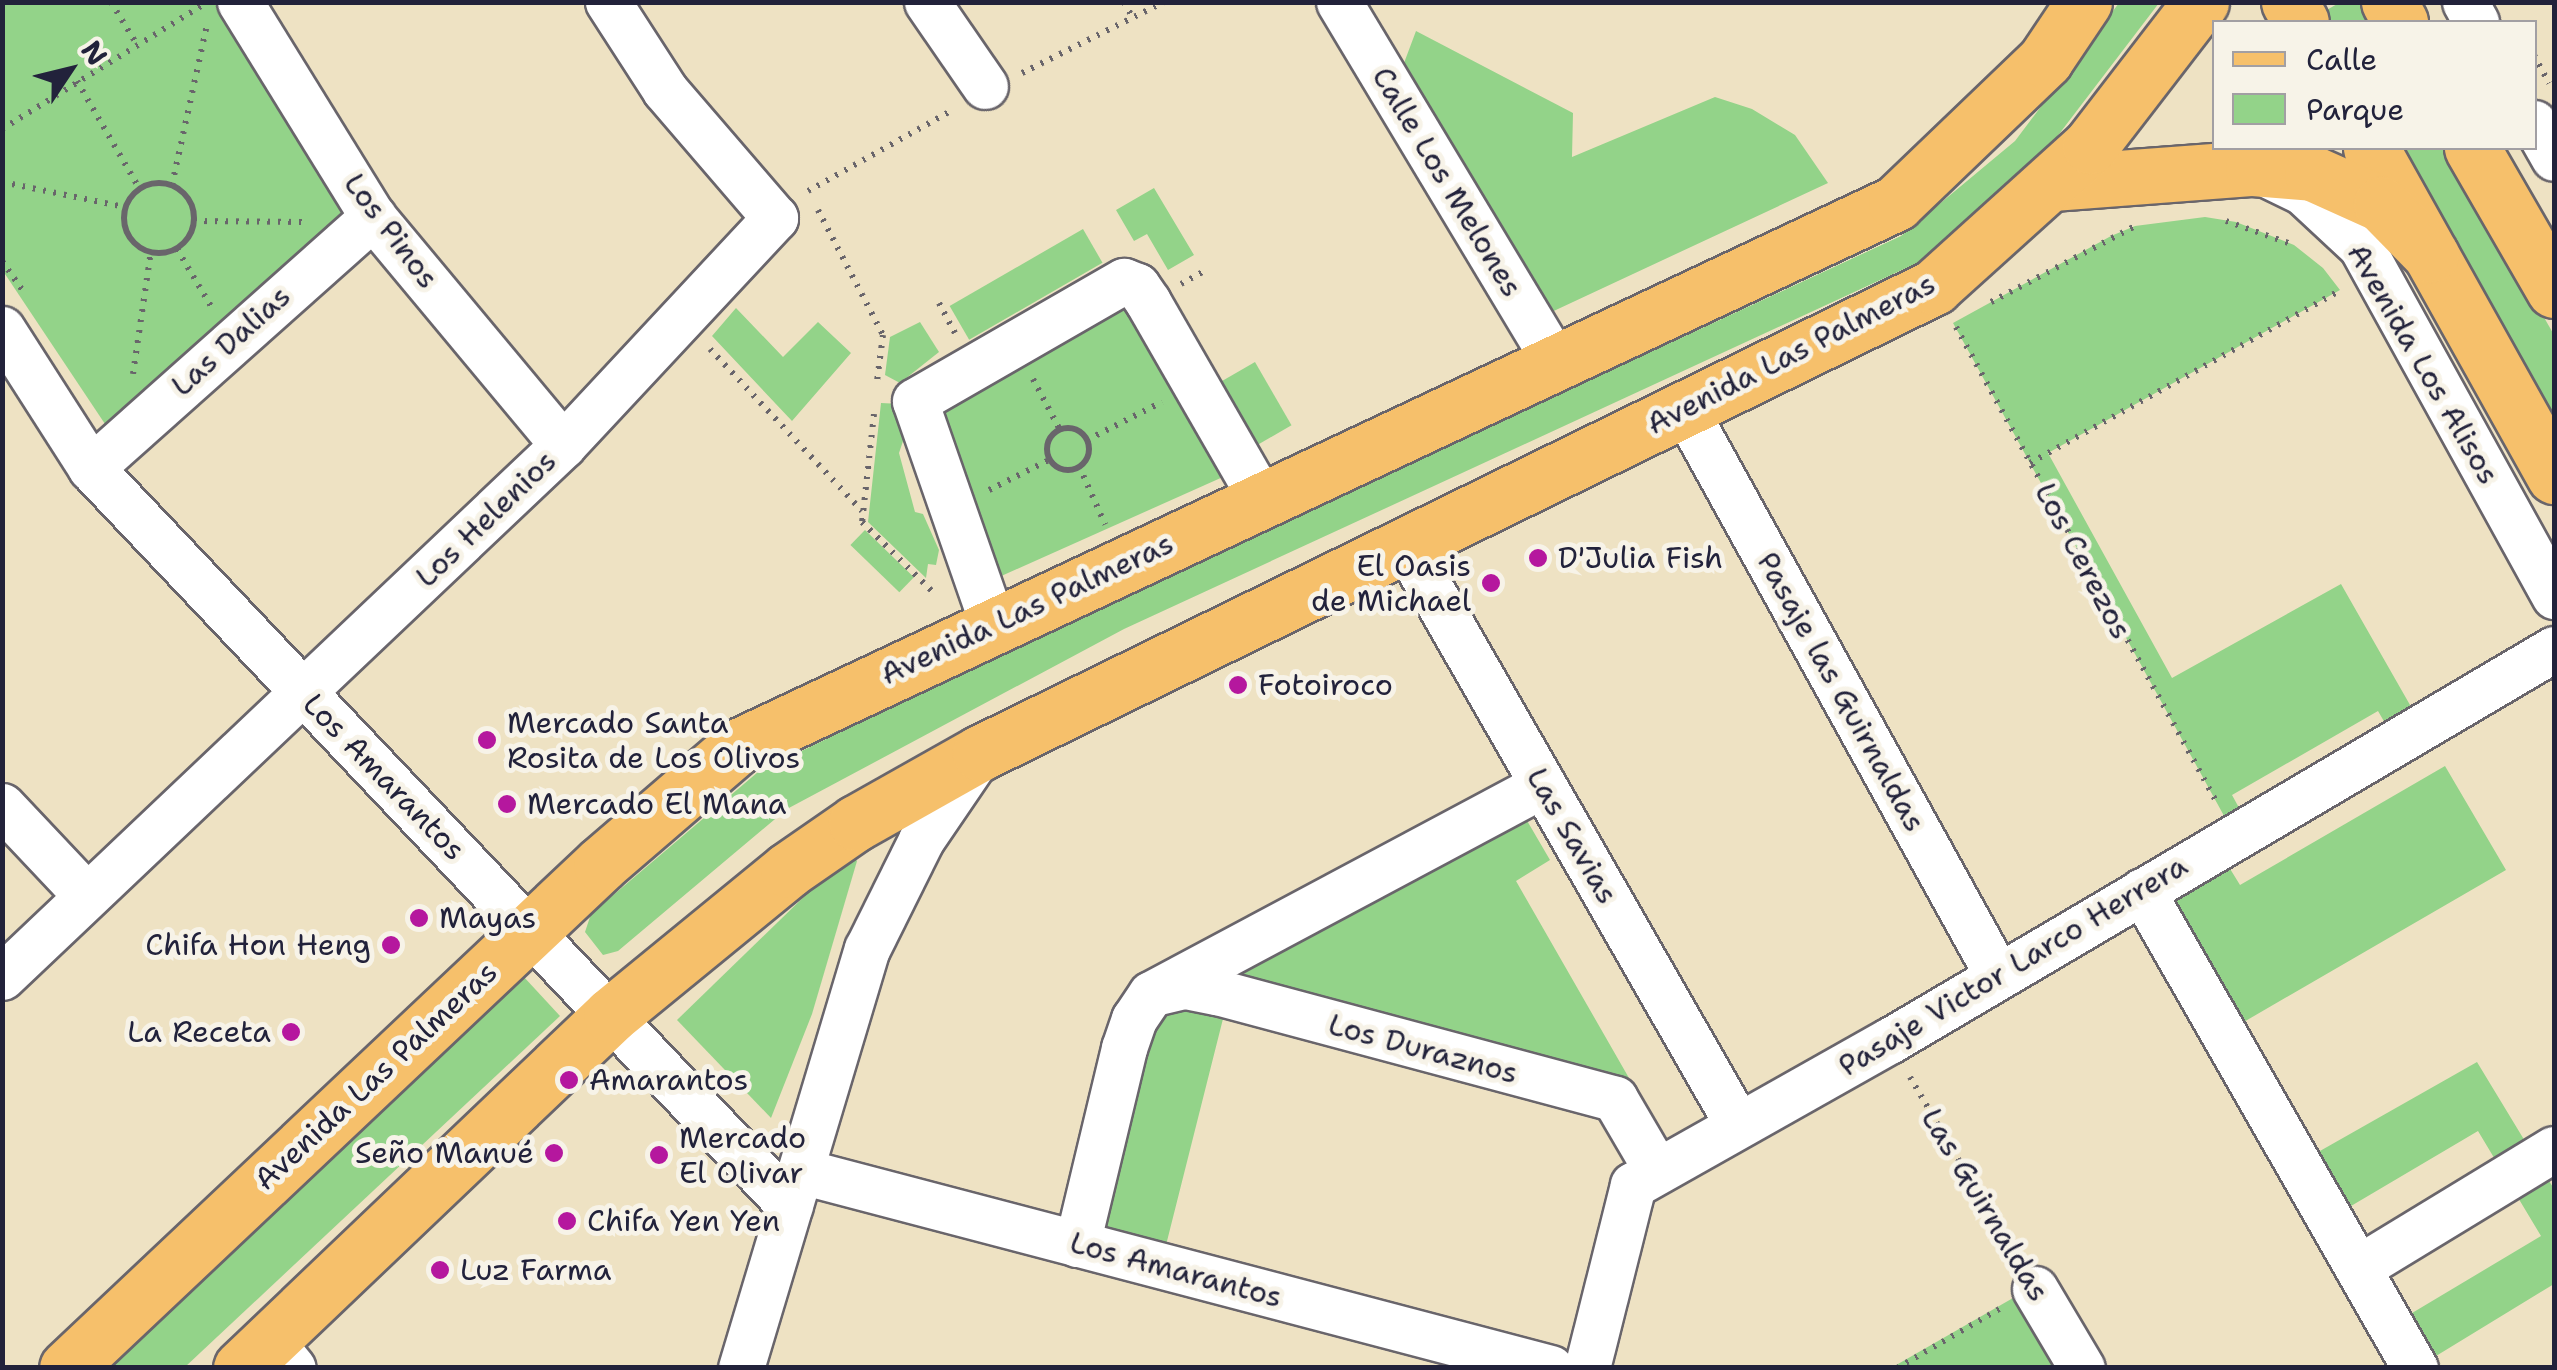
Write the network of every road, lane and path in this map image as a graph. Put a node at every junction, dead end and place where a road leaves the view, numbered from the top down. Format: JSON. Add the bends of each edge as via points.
{"nodes":[{"id":1,"x":111,"y":2,"type":"edge"},
{"id":2,"x":209,"y":2,"type":"edge"},
{"id":3,"x":608,"y":2,"type":"edge"},
{"id":4,"x":926,"y":2,"type":"edge"},
{"id":5,"x":1124,"y":2,"type":"edge"},
{"id":6,"x":1164,"y":2,"type":"edge"},
{"id":7,"x":1339,"y":2,"type":"edge"},
{"id":8,"x":2070,"y":2,"type":"edge"},
{"id":9,"x":2084,"y":2,"type":"edge"},
{"id":10,"x":2201,"y":2,"type":"edge"},
{"id":11,"x":260,"y":10,"type":"edge"},
{"id":12,"x":1133,"y":18,"type":"junction"},
{"id":13,"x":136,"y":43,"type":"junction"},
{"id":14,"x":2045,"y":60,"type":"junction"},
{"id":15,"x":2537,"y":61,"type":"edge"},
{"id":16,"x":76,"y":81,"type":"junction"},
{"id":17,"x":981,"y":92,"type":"junction"},
{"id":18,"x":2554,"y":92,"type":"edge"},
{"id":19,"x":4,"y":125,"type":"edge"},
{"id":20,"x":2537,"y":129,"type":"edge"},
{"id":21,"x":2372,"y":150,"type":"edge"},
{"id":22,"x":2473,"y":150,"type":"edge"},
{"id":23,"x":2554,"y":158,"type":"edge"},
{"id":24,"x":2253,"y":168,"type":"junction"},
{"id":25,"x":2,"y":182,"type":"edge"},
{"id":26,"x":2052,"y":183,"type":"junction"},
{"id":27,"x":172,"y":185,"type":"junction"},
{"id":28,"x":139,"y":188,"type":"junction"},
{"id":29,"x":792,"y":204,"type":"junction"},
{"id":30,"x":125,"y":207,"type":"junction"},
{"id":31,"x":373,"y":217,"type":"junction"},
{"id":32,"x":194,"y":221,"type":"junction"},
{"id":33,"x":305,"y":222,"type":"dead end"},
{"id":34,"x":177,"y":249,"type":"junction"},
{"id":35,"x":151,"y":251,"type":"junction"},
{"id":36,"x":2431,"y":256,"type":"junction"},
{"id":37,"x":1934,"y":287,"type":"junction"},
{"id":38,"x":2340,"y":290,"type":"dead end"},
{"id":39,"x":2554,"y":290,"type":"edge"},
{"id":40,"x":2,"y":329,"type":"edge"},
{"id":41,"x":231,"y":340,"type":"junction"},
{"id":42,"x":701,"y":340,"type":"dead end"},
{"id":43,"x":1016,"y":347,"type":"junction"},
{"id":44,"x":1555,"y":362,"type":"junction"},
{"id":45,"x":1194,"y":385,"type":"junction"},
{"id":46,"x":1684,"y":408,"type":"junction"},
{"id":47,"x":1060,"y":430,"type":"junction"},
{"id":48,"x":1087,"y":440,"type":"junction"},
{"id":49,"x":563,"y":445,"type":"junction"},
{"id":50,"x":107,"y":454,"type":"junction"},
{"id":51,"x":1051,"y":459,"type":"junction"},
{"id":52,"x":2030,"y":463,"type":"junction"},
{"id":53,"x":1078,"y":466,"type":"junction"},
{"id":54,"x":2554,"y":476,"type":"edge"},
{"id":55,"x":1262,"y":500,"type":"junction"},
{"id":56,"x":950,"y":509,"type":"junction"},
{"id":57,"x":863,"y":512,"type":"junction"},
{"id":58,"x":1406,"y":546,"type":"junction"},
{"id":59,"x":1123,"y":564,"type":"junction"},
{"id":60,"x":2554,"y":596,"type":"edge"},
{"id":61,"x":976,"y":634,"type":"junction"},
{"id":62,"x":2554,"y":649,"type":"edge"},
{"id":63,"x":304,"y":693,"type":"junction"},
{"id":64,"x":980,"y":753,"type":"junction"},
{"id":65,"x":1543,"y":785,"type":"junction"},
{"id":66,"x":2,"y":806,"type":"edge"},
{"id":67,"x":2234,"y":834,"type":"junction"},
{"id":68,"x":2142,"y":892,"type":"junction"},
{"id":69,"x":86,"y":895,"type":"junction"},
{"id":70,"x":531,"y":931,"type":"junction"},
{"id":71,"x":1998,"y":976,"type":"junction"},
{"id":72,"x":2,"y":978,"type":"edge"},
{"id":73,"x":1151,"y":994,"type":"junction"},
{"id":74,"x":611,"y":1015,"type":"junction"},
{"id":75,"x":1889,"y":1041,"type":"junction"},
{"id":76,"x":1738,"y":1125,"type":"junction"},
{"id":77,"x":2554,"y":1150,"type":"edge"},
{"id":78,"x":1658,"y":1171,"type":"junction"},
{"id":79,"x":796,"y":1188,"type":"junction"},
{"id":80,"x":1076,"y":1244,"type":"junction"},
{"id":81,"x":2358,"y":1268,"type":"junction"},
{"id":82,"x":2035,"y":1289,"type":"junction"},
{"id":83,"x":268,"y":1358,"type":"edge"},
{"id":84,"x":67,"y":1368,"type":"edge"},
{"id":85,"x":741,"y":1368,"type":"edge"},
{"id":86,"x":1551,"y":1368,"type":"edge"},
{"id":87,"x":1587,"y":1368,"type":"edge"},
{"id":88,"x":1897,"y":1368,"type":"edge"},
{"id":89,"x":2082,"y":1368,"type":"edge"},
{"id":90,"x":2415,"y":1368,"type":"edge"}],
"edges":[{"from":1,"to":13,"type":"path"},
{"from":2,"to":13,"type":"path"},
{"from":2,"to":27,"type":"path"},
{"from":3,"to":29,"type":"street","via":[[664,90]]},
{"from":4,"to":17,"type":"street"},
{"from":5,"to":12,"type":"path"},
{"from":6,"to":12,"type":"path"},
{"from":7,"to":44,"type":"street","name":"Calle Los Melones"},
{"from":8,"to":14,"type":"street"},
{"from":9,"to":14,"type":"main road","name":"Avenida Las Palmeras"},
{"from":10,"to":26,"type":"main road","name":"Avenida Las Palmeras","via":[[2090,146]]},
{"from":11,"to":31,"type":"street","name":"Los Pinos"},
{"from":12,"to":17,"type":"path"},
{"from":13,"to":16,"type":"path"},
{"from":14,"to":44,"type":"main road","name":"Avenida Las Palmeras","via":[[1896,203]]},
{"from":15,"to":18,"type":"path"},
{"from":16,"to":19,"type":"path"},
{"from":16,"to":28,"type":"path"},
{"from":17,"to":29,"type":"path"},
{"from":20,"to":23,"type":"street"},
{"from":21,"to":36,"type":"main road","name":"Avenida Los Alisos"},
{"from":22,"to":39,"type":"main road"},
{"from":24,"to":26,"type":"main road"},
{"from":24,"to":36,"type":"main road","via":[[2312,173],[2355,188],[2382,204]]},
{"from":24,"to":60,"type":"street","name":"Avenida Los Alisos","via":[[2303,192],[2361,246]]},
{"from":25,"to":30,"type":"path"},
{"from":26,"to":37,"type":"main road","name":"Avenida Las Palmeras"},
{"from":27,"to":28,"type":"path"},
{"from":27,"to":32,"type":"path","via":[[190,200]]},
{"from":28,"to":30,"type":"path"},
{"from":29,"to":49,"type":"street","name":"Los Helenios"},
{"from":29,"to":57,"type":"path","via":[[883,335]]},
{"from":30,"to":35,"type":"path","via":[[126,231]]},
{"from":31,"to":41,"type":"street","name":"Las Dalias"},
{"from":31,"to":49,"type":"street","name":"Los Pinos"},
{"from":32,"to":33,"type":"path"},
{"from":32,"to":34,"type":"path"},
{"from":34,"to":35,"type":"path"},
{"from":34,"to":41,"type":"path"},
{"from":35,"to":50,"type":"path"},
{"from":36,"to":54,"type":"main road","name":"Avenida Los Alisos"},
{"from":37,"to":46,"type":"main road","name":"Avenida Las Palmeras"},
{"from":37,"to":52,"type":"path","name":"Los Cerezos"},
{"from":38,"to":52,"type":"path"},
{"from":40,"to":50,"type":"street","name":"Los Amarantos"},
{"from":41,"to":50,"type":"street","name":"Las Dalias"},
{"from":42,"to":57,"type":"path"},
{"from":43,"to":45,"type":"street","via":[[1131,281]]},
{"from":43,"to":47,"type":"path"},
{"from":43,"to":56,"type":"street","via":[[915,401]]},
{"from":44,"to":55,"type":"main road","name":"Avenida Las Palmeras"},
{"from":45,"to":48,"type":"path"},
{"from":45,"to":55,"type":"street"},
{"from":46,"to":58,"type":"main road","name":"Avenida Las Palmeras"},
{"from":46,"to":71,"type":"street","name":"Pasaje las Guirnaldas"},
{"from":47,"to":48,"type":"path","via":[[1076,429]]},
{"from":47,"to":51,"type":"path","via":[[1048,443]]},
{"from":48,"to":53,"type":"path","via":[[1087,457]]},
{"from":49,"to":63,"type":"street","name":"Los Helenios"},
{"from":50,"to":63,"type":"street","name":"Los Amarantos"},
{"from":51,"to":53,"type":"path","via":[[1065,469]]},
{"from":51,"to":56,"type":"path"},
{"from":52,"to":67,"type":"path","name":"Los Cerezos"},
{"from":53,"to":59,"type":"path"},
{"from":55,"to":59,"type":"main road","name":"Avenida Las Palmeras"},
{"from":56,"to":61,"type":"street"},
{"from":57,"to":61,"type":"path","via":[[862,522]]},
{"from":58,"to":64,"type":"main road","name":"Avenida Las Palmeras"},
{"from":58,"to":65,"type":"street","name":"Las Savias"},
{"from":59,"to":61,"type":"main road","name":"Avenida Las Palmeras"},
{"from":61,"to":70,"type":"main road","name":"Avenida Las Palmeras","via":[[737,747]]},
{"from":62,"to":67,"type":"street","name":"Pasaje Victor Larco Herrera"},
{"from":63,"to":69,"type":"street","name":"Los Helenios"},
{"from":63,"to":70,"type":"street","name":"Los Amarantos"},
{"from":64,"to":74,"type":"main road","name":"Avenida Las Palmeras","via":[[788,870]]},
{"from":64,"to":79,"type":"street","via":[[921,840],[866,950]]},
{"from":65,"to":73,"type":"street"},
{"from":65,"to":76,"type":"street","name":"Las Savias"},
{"from":66,"to":69,"type":"street"},
{"from":67,"to":68,"type":"street","name":"Pasaje Victor Larco Herrera"},
{"from":68,"to":71,"type":"street","name":"Pasaje Victor Larco Herrera"},
{"from":68,"to":81,"type":"street"},
{"from":69,"to":72,"type":"street","name":"Los Helenios"},
{"from":70,"to":74,"type":"street","name":"Los Amarantos"},
{"from":70,"to":84,"type":"main road","name":"Avenida Las Palmeras"},
{"from":71,"to":75,"type":"street","name":"Pasaje Victor Larco Herrera"},
{"from":73,"to":78,"type":"street","name":"Los Duraznos","via":[[1184,986],[1217,992],[1616,1099]]},
{"from":73,"to":80,"type":"street","via":[[1124,1048]]},
{"from":74,"to":79,"type":"street","name":"Los Amarantos"},
{"from":74,"to":83,"type":"main road","name":"Avenida Las Palmeras"},
{"from":75,"to":76,"type":"street","name":"Pasaje Victor Larco Herrera"},
{"from":75,"to":82,"type":"path","name":"Las Guirnaldas"},
{"from":76,"to":78,"type":"street","name":"Pasaje Victor Larco Herrera"},
{"from":77,"to":81,"type":"street"},
{"from":78,"to":87,"type":"street","name":"Pasaje Victor Larco Herrera","via":[[1633,1185]]},
{"from":79,"to":80,"type":"street","name":"Los Amarantos"},
{"from":79,"to":85,"type":"street"},
{"from":80,"to":86,"type":"street","name":"Los Amarantos"},
{"from":81,"to":90,"type":"street"},
{"from":82,"to":88,"type":"path"},
{"from":82,"to":89,"type":"street","name":"Las Guirnaldas"}]}
